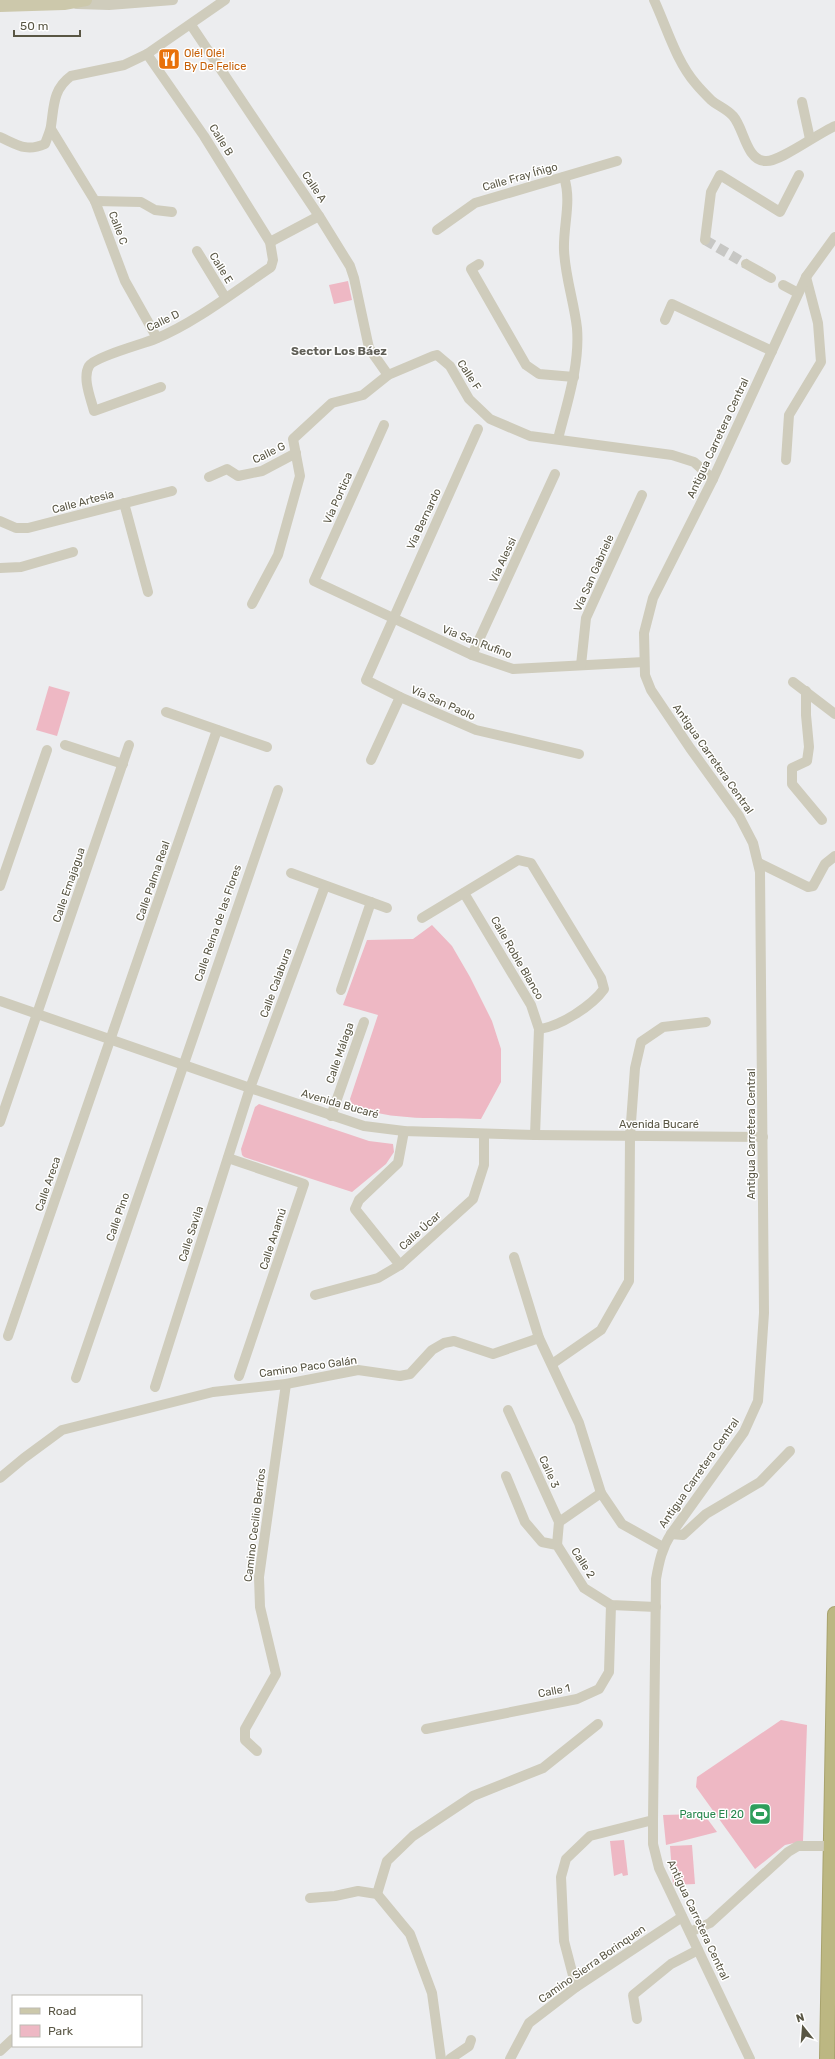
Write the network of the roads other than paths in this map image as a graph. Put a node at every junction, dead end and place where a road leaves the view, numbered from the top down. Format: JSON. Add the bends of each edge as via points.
{"nodes":[{"id":1,"x":86,"y":0,"type":"edge"},
{"id":2,"x":173,"y":0,"type":"edge"},
{"id":3,"x":654,"y":0,"type":"edge"},
{"id":4,"x":221,"y":1,"type":"edge"},
{"id":5,"x":64,"y":4,"type":"junction"},
{"id":6,"x":0,"y":6,"type":"edge"},
{"id":7,"x":191,"y":25,"type":"junction"},
{"id":8,"x":147,"y":54,"type":"junction"},
{"id":9,"x":802,"y":102,"type":"dead end"},
{"id":10,"x":835,"y":126,"type":"edge"},
{"id":11,"x":51,"y":129,"type":"junction"},
{"id":12,"x":0,"y":137,"type":"edge"},
{"id":13,"x":810,"y":138,"type":"junction"},
{"id":14,"x":617,"y":161,"type":"dead end"},
{"id":15,"x":799,"y":175,"type":"dead end"},
{"id":16,"x":564,"y":177,"type":"junction"},
{"id":17,"x":95,"y":201,"type":"junction"},
{"id":18,"x":172,"y":212,"type":"dead end"},
{"id":19,"x":319,"y":216,"type":"junction"},
{"id":20,"x":437,"y":230,"type":"dead end"},
{"id":21,"x":835,"y":238,"type":"edge"},
{"id":22,"x":705,"y":240,"type":"dead end"},
{"id":23,"x":270,"y":242,"type":"junction"},
{"id":24,"x":196,"y":250,"type":"dead end"},
{"id":25,"x":479,"y":264,"type":"dead end"},
{"id":26,"x":746,"y":264,"type":"tunnel mouth"},
{"id":27,"x":806,"y":277,"type":"junction"},
{"id":28,"x":771,"y":278,"type":"dead end"},
{"id":29,"x":784,"y":285,"type":"dead end"},
{"id":30,"x":798,"y":293,"type":"junction"},
{"id":31,"x":226,"y":297,"type":"junction"},
{"id":32,"x":665,"y":320,"type":"dead end"},
{"id":33,"x":157,"y":338,"type":"junction"},
{"id":34,"x":772,"y":351,"type":"junction"},
{"id":35,"x":388,"y":375,"type":"junction"},
{"id":36,"x":574,"y":377,"type":"junction"},
{"id":37,"x":161,"y":387,"type":"dead end"},
{"id":38,"x":384,"y":425,"type":"dead end"},
{"id":39,"x":478,"y":429,"type":"dead end"},
{"id":40,"x":558,"y":439,"type":"junction"},
{"id":41,"x":296,"y":453,"type":"junction"},
{"id":42,"x":786,"y":460,"type":"dead end"},
{"id":43,"x":555,"y":474,"type":"dead end"},
{"id":44,"x":209,"y":477,"type":"dead end"},
{"id":45,"x":713,"y":479,"type":"junction"},
{"id":46,"x":172,"y":491,"type":"dead end"},
{"id":47,"x":642,"y":495,"type":"dead end"},
{"id":48,"x":124,"y":503,"type":"junction"},
{"id":49,"x":0,"y":521,"type":"edge"},
{"id":50,"x":73,"y":552,"type":"dead end"},
{"id":51,"x":0,"y":568,"type":"edge"},
{"id":52,"x":314,"y":581,"type":"joint"},
{"id":53,"x":148,"y":592,"type":"dead end"},
{"id":54,"x":252,"y":604,"type":"dead end"},
{"id":55,"x":392,"y":619,"type":"junction"},
{"id":56,"x":472,"y":655,"type":"junction"},
{"id":57,"x":644,"y":662,"type":"junction"},
{"id":58,"x":581,"y":665,"type":"junction"},
{"id":59,"x":793,"y":682,"type":"dead end"},
{"id":60,"x":806,"y":691,"type":"junction"},
{"id":61,"x":400,"y":697,"type":"junction"},
{"id":62,"x":166,"y":712,"type":"dead end"},
{"id":63,"x":835,"y":714,"type":"edge"},
{"id":64,"x":217,"y":730,"type":"junction"},
{"id":65,"x":65,"y":745,"type":"dead end"},
{"id":66,"x":129,"y":745,"type":"dead end"},
{"id":67,"x":267,"y":747,"type":"dead end"},
{"id":68,"x":47,"y":750,"type":"dead end"},
{"id":69,"x":579,"y":754,"type":"dead end"},
{"id":70,"x":371,"y":760,"type":"dead end"},
{"id":71,"x":123,"y":764,"type":"junction"},
{"id":72,"x":278,"y":790,"type":"dead end"},
{"id":73,"x":822,"y":820,"type":"dead end"},
{"id":74,"x":835,"y":856,"type":"edge"},
{"id":75,"x":759,"y":863,"type":"junction"},
{"id":76,"x":291,"y":874,"type":"dead end"},
{"id":77,"x":0,"y":886,"type":"edge"},
{"id":78,"x":325,"y":886,"type":"junction"},
{"id":79,"x":464,"y":893,"type":"junction"},
{"id":80,"x":371,"y":902,"type":"junction"},
{"id":81,"x":387,"y":908,"type":"dead end"},
{"id":82,"x":422,"y":918,"type":"dead end"},
{"id":83,"x":341,"y":990,"type":"dead end"},
{"id":84,"x":0,"y":1001,"type":"edge"},
{"id":85,"x":38,"y":1014,"type":"junction"},
{"id":86,"x":364,"y":1022,"type":"dead end"},
{"id":87,"x":706,"y":1022,"type":"dead end"},
{"id":88,"x":539,"y":1029,"type":"junction"},
{"id":89,"x":110,"y":1039,"type":"junction"},
{"id":90,"x":183,"y":1064,"type":"junction"},
{"id":91,"x":250,"y":1088,"type":"junction"},
{"id":92,"x":331,"y":1116,"type":"junction"},
{"id":93,"x":0,"y":1122,"type":"edge"},
{"id":94,"x":404,"y":1132,"type":"junction"},
{"id":95,"x":484,"y":1134,"type":"junction"},
{"id":96,"x":535,"y":1135,"type":"junction"},
{"id":97,"x":630,"y":1136,"type":"junction"},
{"id":98,"x":763,"y":1137,"type":"junction"},
{"id":99,"x":228,"y":1158,"type":"junction"},
{"id":100,"x":514,"y":1257,"type":"dead end"},
{"id":101,"x":400,"y":1265,"type":"junction"},
{"id":102,"x":315,"y":1295,"type":"dead end"},
{"id":103,"x":8,"y":1336,"type":"dead end"},
{"id":104,"x":539,"y":1338,"type":"junction"},
{"id":105,"x":552,"y":1364,"type":"junction"},
{"id":106,"x":239,"y":1376,"type":"dead end"},
{"id":107,"x":76,"y":1378,"type":"dead end"},
{"id":108,"x":286,"y":1384,"type":"junction"},
{"id":109,"x":155,"y":1387,"type":"dead end"},
{"id":110,"x":508,"y":1410,"type":"dead end"},
{"id":111,"x":790,"y":1451,"type":"dead end"},
{"id":112,"x":506,"y":1476,"type":"dead end"},
{"id":113,"x":0,"y":1478,"type":"edge"},
{"id":114,"x":601,"y":1493,"type":"junction"},
{"id":115,"x":559,"y":1522,"type":"junction"},
{"id":116,"x":671,"y":1534,"type":"junction"},
{"id":117,"x":557,"y":1545,"type":"junction"},
{"id":118,"x":663,"y":1547,"type":"junction"},
{"id":119,"x":611,"y":1605,"type":"junction"},
{"id":120,"x":656,"y":1607,"type":"junction"},
{"id":121,"x":835,"y":1614,"type":"edge"},
{"id":122,"x":598,"y":1724,"type":"dead end"},
{"id":123,"x":426,"y":1729,"type":"dead end"},
{"id":124,"x":833,"y":1746,"type":"edge"},
{"id":125,"x":256,"y":1751,"type":"dead end"},
{"id":126,"x":653,"y":1820,"type":"junction"},
{"id":127,"x":830,"y":1846,"type":"junction"},
{"id":128,"x":377,"y":1894,"type":"junction"},
{"id":129,"x":310,"y":1898,"type":"dead end"},
{"id":130,"x":682,"y":1917,"type":"junction"},
{"id":131,"x":690,"y":1932,"type":"junction"},
{"id":132,"x":698,"y":1950,"type":"junction"},
{"id":133,"x":576,"y":1987,"type":"junction"},
{"id":134,"x":637,"y":2019,"type":"dead end"},
{"id":135,"x":12,"y":2040,"type":"edge"},
{"id":136,"x":471,"y":2040,"type":"dead end"},
{"id":137,"x":0,"y":2051,"type":"edge"},
{"id":138,"x":441,"y":2059,"type":"edge"},
{"id":139,"x":450,"y":2059,"type":"edge"},
{"id":140,"x":510,"y":2059,"type":"edge"},
{"id":141,"x":750,"y":2059,"type":"edge"},
{"id":142,"x":827,"y":2059,"type":"edge"}],
"edges":[{"from":1,"to":5,"type":"main road"},
{"from":2,"to":5,"type":"street","via":[[109,5]]},
{"from":3,"to":13,"type":"street","via":[[682,65],[711,100],[734,116],[755,157],[764,162],[781,158]]},
{"from":4,"to":7,"type":"street"},
{"from":5,"to":6,"type":"main road"},
{"from":7,"to":8,"type":"street"},
{"from":7,"to":19,"type":"street","name":"Calle A"},
{"from":8,"to":11,"type":"street","via":[[124,65],[71,76],[64,81],[55,98]]},
{"from":8,"to":23,"type":"street","name":"Calle B","via":[[204,136]]},
{"from":9,"to":13,"type":"street"},
{"from":10,"to":13,"type":"street"},
{"from":11,"to":12,"type":"street","via":[[45,144],[36,148],[25,148]]},
{"from":11,"to":17,"type":"street","name":"Calle C"},
{"from":14,"to":16,"type":"street","name":"Calle Fray Íñigo"},
{"from":15,"to":22,"type":"street","via":[[780,212],[720,175],[711,192]]},
{"from":16,"to":20,"type":"street","name":"Calle Fray Íñigo","via":[[475,203]]},
{"from":16,"to":36,"type":"street","via":[[568,189],[564,249],[566,274],[577,328]]},
{"from":17,"to":18,"type":"street","via":[[141,202],[156,210]]},
{"from":17,"to":33,"type":"street","name":"Calle C","via":[[125,281]]},
{"from":19,"to":23,"type":"street"},
{"from":19,"to":35,"type":"street","name":"Calle A","via":[[350,266],[369,348]]},
{"from":21,"to":27,"type":"street","name":"Antigua Carretera Central"},
{"from":23,"to":31,"type":"street","name":"Calle D","via":[[273,260],[271,267]]},
{"from":24,"to":31,"type":"street","name":"Calle E"},
{"from":25,"to":36,"type":"street","via":[[471,269],[526,365],[539,374]]},
{"from":26,"to":28,"type":"street"},
{"from":27,"to":30,"type":"street","name":"Antigua Carretera Central"},
{"from":27,"to":42,"type":"street","via":[[818,324],[821,362],[789,415]]},
{"from":29,"to":30,"type":"street"},
{"from":30,"to":34,"type":"street","name":"Antigua Carretera Central"},
{"from":31,"to":33,"type":"street","name":"Calle D"},
{"from":32,"to":34,"type":"street","via":[[672,304]]},
{"from":33,"to":37,"type":"street","name":"Calle D","via":[[94,361],[87,370],[88,387],[94,411]]},
{"from":34,"to":45,"type":"street","name":"Antigua Carretera Central"},
{"from":35,"to":40,"type":"street","name":"Calle F","via":[[423,359],[437,356],[450,366],[469,399],[490,419],[530,436]]},
{"from":35,"to":41,"type":"street","name":"Calle F","via":[[363,395],[332,403],[293,438]]},
{"from":36,"to":40,"type":"street"},
{"from":38,"to":52,"type":"street","name":"Vía Portica"},
{"from":39,"to":55,"type":"street","name":"Vía Bernardo"},
{"from":40,"to":45,"type":"street","name":"Calle F","via":[[672,455],[694,462]]},
{"from":41,"to":44,"type":"street","name":"Calle G","via":[[256,473],[238,476],[227,469]]},
{"from":41,"to":54,"type":"street","name":"Calle F","via":[[300,476],[278,555]]},
{"from":43,"to":56,"type":"street","name":"Vía Alessi"},
{"from":45,"to":57,"type":"street","name":"Antigua Carretera Central","via":[[653,598],[644,633]]},
{"from":46,"to":48,"type":"street","name":"Calle Artesia"},
{"from":47,"to":58,"type":"street","name":"Vía San Gabriele","via":[[586,618]]},
{"from":48,"to":49,"type":"street","name":"Calle Artesia","via":[[28,528],[16,528]]},
{"from":48,"to":53,"type":"street"},
{"from":50,"to":51,"type":"street","via":[[21,567]]},
{"from":52,"to":55,"type":"street","name":"Via San Rufino"},
{"from":55,"to":56,"type":"street","name":"Via San Rufino"},
{"from":55,"to":61,"type":"street","name":"Vía San Paolo","via":[[366,680]]},
{"from":56,"to":58,"type":"street","name":"Via San Rufino","via":[[513,669]]},
{"from":57,"to":58,"type":"street","name":"Via San Rufino"},
{"from":57,"to":75,"type":"street","name":"Antigua Carretera Central","via":[[645,675],[651,690],[739,816],[753,843]]},
{"from":59,"to":60,"type":"street"},
{"from":60,"to":63,"type":"street"},
{"from":60,"to":73,"type":"street","via":[[809,747],[807,761],[792,768],[792,784]]},
{"from":61,"to":69,"type":"street","name":"Vía San Paolo","via":[[476,730]]},
{"from":61,"to":70,"type":"street"},
{"from":62,"to":64,"type":"street"},
{"from":64,"to":67,"type":"street"},
{"from":64,"to":89,"type":"street","name":"Calle Palma Real"},
{"from":65,"to":71,"type":"street"},
{"from":66,"to":71,"type":"street","name":"Calle Emajagua"},
{"from":68,"to":77,"type":"street"},
{"from":71,"to":85,"type":"street","name":"Calle Emajagua"},
{"from":72,"to":90,"type":"street","name":"Calle Reina de las Flores"},
{"from":74,"to":75,"type":"street","via":[[825,864],[813,886],[808,887]]},
{"from":75,"to":98,"type":"street","name":"Antigua Carretera Central"},
{"from":76,"to":78,"type":"street"},
{"from":78,"to":80,"type":"street"},
{"from":78,"to":91,"type":"street","name":"Calle Calabura"},
{"from":79,"to":82,"type":"street"},
{"from":79,"to":88,"type":"street","name":"Calle Roble Blanco","via":[[531,1005]]},
{"from":79,"to":88,"type":"street","via":[[518,860],[531,863],[601,978],[604,989],[596,1000],[550,1028]]},
{"from":80,"to":81,"type":"street"},
{"from":80,"to":83,"type":"street"},
{"from":84,"to":85,"type":"street","name":"Avenida Bucaré"},
{"from":85,"to":89,"type":"street","name":"Avenida Bucaré"},
{"from":85,"to":93,"type":"street","name":"Calle Emajagua"},
{"from":86,"to":92,"type":"street","name":"Calle Málaga"},
{"from":87,"to":97,"type":"street","via":[[663,1027],[641,1042],[635,1068]]},
{"from":88,"to":96,"type":"street","name":"Calle Roble Blanco"},
{"from":89,"to":90,"type":"street","name":"Avenida Bucaré"},
{"from":89,"to":103,"type":"street","name":"Calle Areca"},
{"from":90,"to":91,"type":"street","name":"Avenida Bucaré"},
{"from":90,"to":107,"type":"street","name":"Calle Pino"},
{"from":91,"to":92,"type":"street","name":"Avenida Bucaré"},
{"from":91,"to":99,"type":"street","name":"Calle Savila"},
{"from":92,"to":94,"type":"street","name":"Avenida Bucaré","via":[[364,1126]]},
{"from":94,"to":95,"type":"street","name":"Avenida Bucaré"},
{"from":94,"to":101,"type":"street","via":[[398,1163],[359,1200],[355,1208]]},
{"from":95,"to":96,"type":"street","name":"Avenida Bucaré"},
{"from":95,"to":101,"type":"street","name":"Calle Úcar","via":[[484,1165],[473,1199]]},
{"from":96,"to":97,"type":"street","name":"Avenida Bucaré"},
{"from":97,"to":98,"type":"street","name":"Avenida Bucaré"},
{"from":97,"to":105,"type":"street","via":[[629,1281],[601,1330]]},
{"from":98,"to":116,"type":"street","name":"Antigua Carretera Central","via":[[764,1313],[758,1401],[744,1432]]},
{"from":99,"to":106,"type":"street","name":"Calle Anamú","via":[[304,1184]]},
{"from":99,"to":109,"type":"street","name":"Calle Savila"},
{"from":100,"to":104,"type":"street"},
{"from":101,"to":102,"type":"street","name":"Calle Úcar","via":[[378,1278]]},
{"from":104,"to":105,"type":"street"},
{"from":104,"to":108,"type":"street","name":"Camino Paco Galán","via":[[493,1354],[458,1342],[444,1343],[432,1350],[410,1374],[400,1376],[358,1370]]},
{"from":105,"to":114,"type":"street","via":[[578,1423]]},
{"from":108,"to":113,"type":"street","name":"Camino Paco Galán","via":[[213,1392],[62,1430]]},
{"from":108,"to":125,"type":"street","name":"Camino Cecilio Berríos","via":[[259,1577],[260,1607],[276,1674],[245,1729],[246,1740]]},
{"from":110,"to":115,"type":"street","name":"Calle 3"},
{"from":111,"to":116,"type":"street","via":[[760,1482],[706,1514],[683,1535]]},
{"from":112,"to":117,"type":"street","name":"Calle 2","via":[[525,1522],[542,1542]]},
{"from":114,"to":115,"type":"street"},
{"from":114,"to":118,"type":"street","via":[[622,1524]]},
{"from":115,"to":117,"type":"street","name":"Calle 3"},
{"from":116,"to":118,"type":"street","name":"Antigua Carretera Central"},
{"from":117,"to":119,"type":"street","name":"Calle 2","via":[[584,1588]]},
{"from":118,"to":120,"type":"street","name":"Antigua Carretera Central","via":[[656,1579]]},
{"from":119,"to":120,"type":"street","name":"Calle 2"},
{"from":119,"to":123,"type":"street","name":"Calle 1","via":[[609,1672],[600,1689],[578,1699]]},
{"from":120,"to":126,"type":"street","name":"Antigua Carretera Central"},
{"from":121,"to":124,"type":"highway"},
{"from":122,"to":128,"type":"street","via":[[543,1768],[473,1796],[413,1836],[387,1861]]},
{"from":124,"to":127,"type":"highway"},
{"from":126,"to":130,"type":"street","name":"Antigua Carretera Central","via":[[653,1844],[659,1868]]},
{"from":126,"to":133,"type":"street","via":[[590,1836],[566,1859],[561,1877],[564,1941]]},
{"from":127,"to":131,"type":"street","via":[[798,1846],[793,1849],[710,1923]]},
{"from":127,"to":142,"type":"highway"},
{"from":128,"to":129,"type":"street","via":[[358,1891]]},
{"from":128,"to":138,"type":"street","via":[[410,1934],[432,1993]]},
{"from":130,"to":131,"type":"street","name":"Antigua Carretera Central"},
{"from":130,"to":133,"type":"street","name":"Camino Sierra Borinquen"},
{"from":131,"to":132,"type":"street","name":"Antigua Carretera Central"},
{"from":132,"to":134,"type":"street","via":[[671,1964],[633,1995]]},
{"from":132,"to":141,"type":"street","name":"Antigua Carretera Central"},
{"from":133,"to":140,"type":"street","name":"Camino Sierra Borinquen","via":[[529,2023]]},
{"from":135,"to":137,"type":"street"},
{"from":136,"to":139,"type":"street","via":[[469,2046]]}]}
